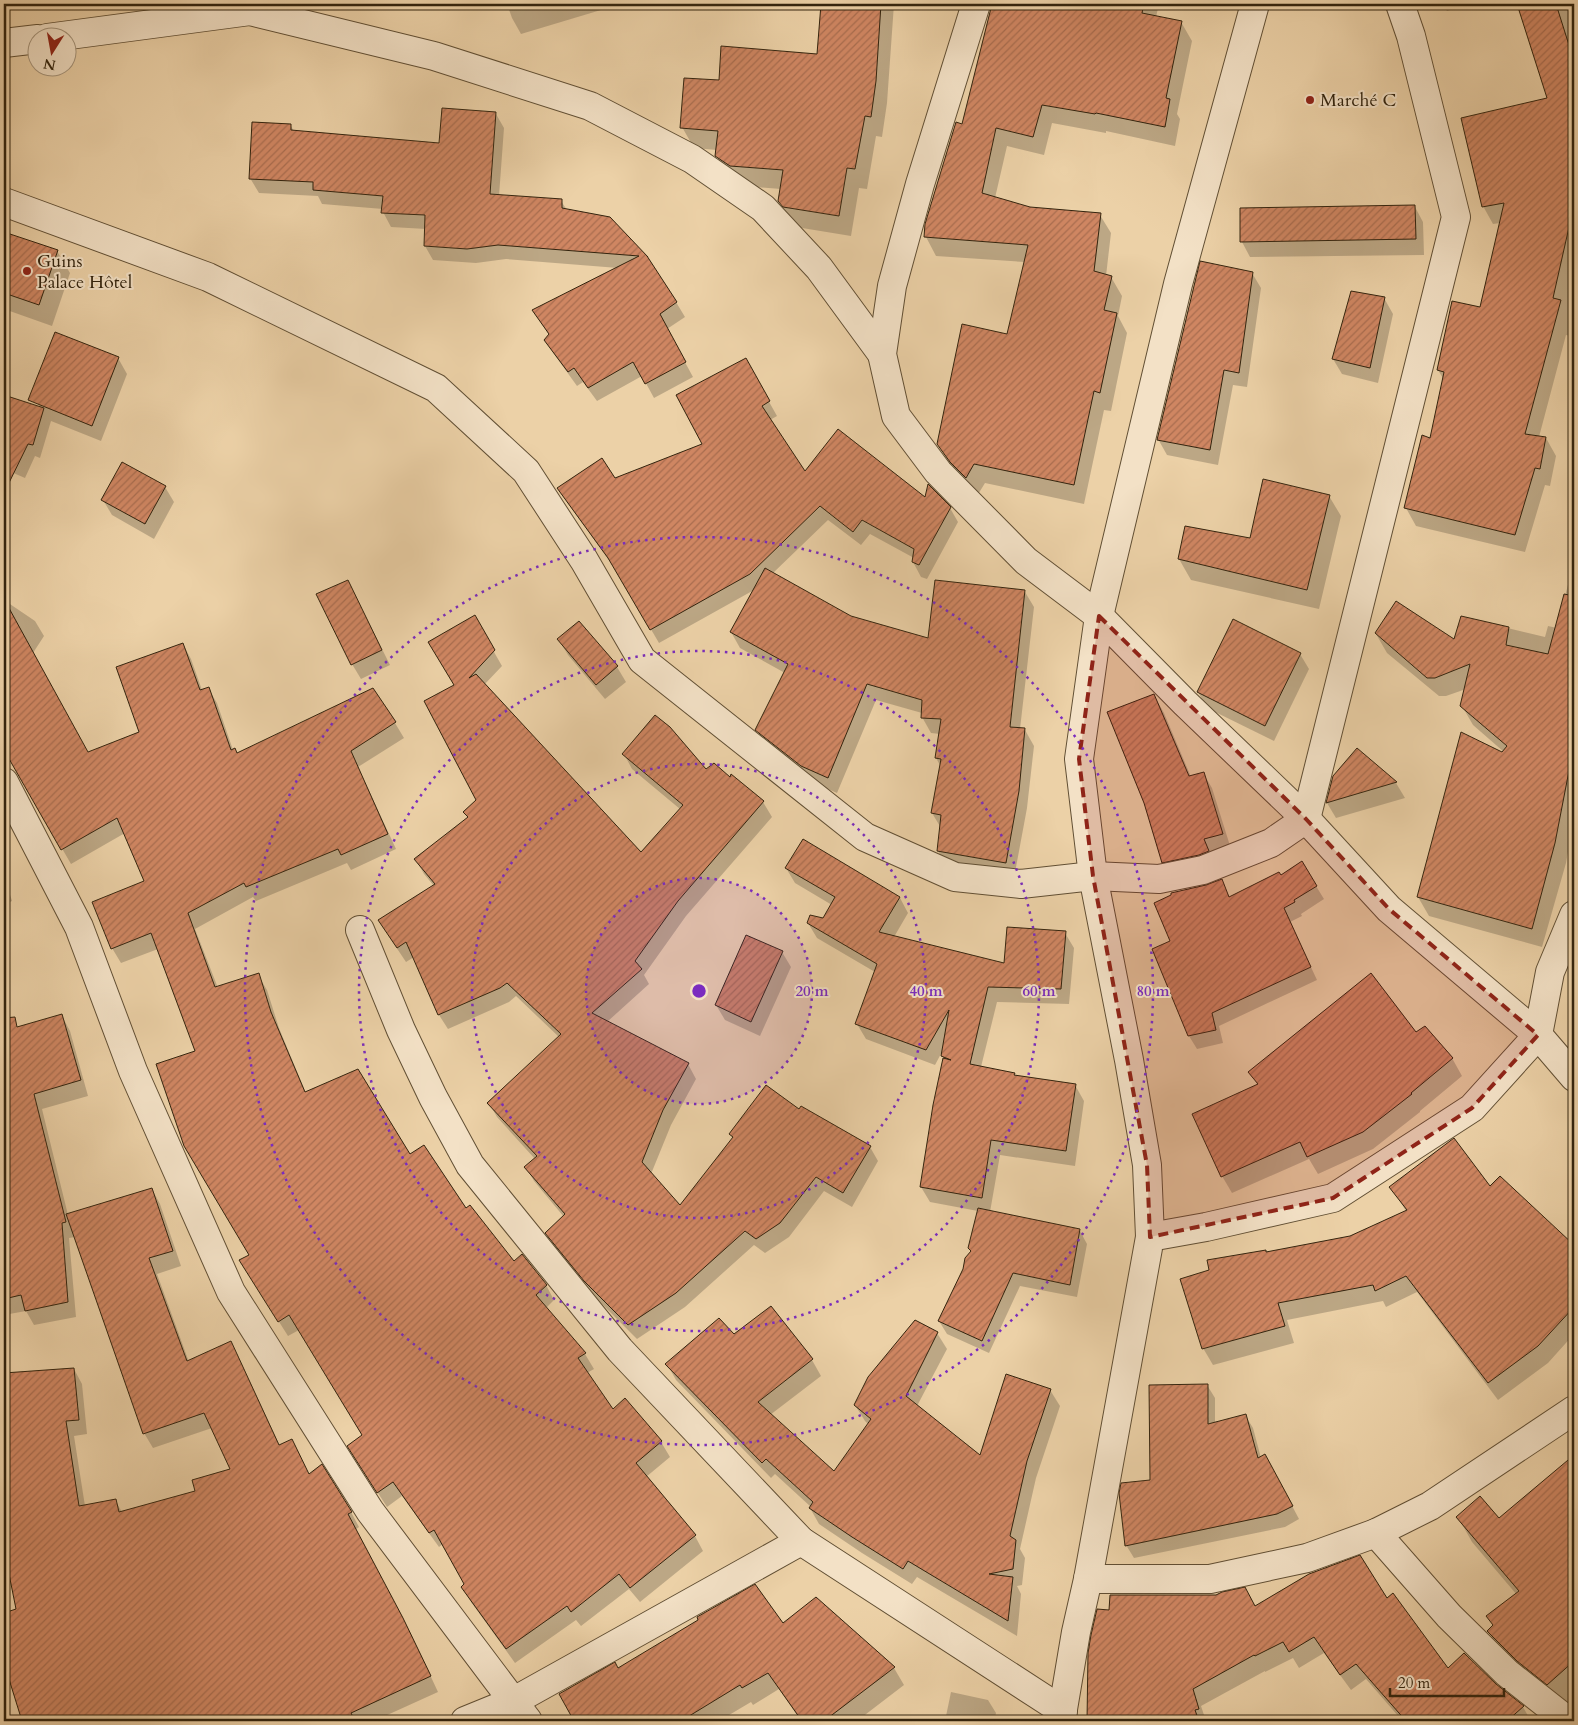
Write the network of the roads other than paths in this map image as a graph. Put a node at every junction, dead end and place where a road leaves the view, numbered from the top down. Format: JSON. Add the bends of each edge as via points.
{"nodes":[{"id":1,"x":278,"y":4,"type":"edge"},
{"id":2,"x":976,"y":4,"type":"edge"},
{"id":3,"x":1255,"y":4,"type":"edge"},
{"id":4,"x":1400,"y":4,"type":"edge"},
{"id":5,"x":250,"y":11,"type":"junction"},
{"id":6,"x":78,"y":34,"type":"edge"},
{"id":7,"x":28,"y":40,"type":"edge"},
{"id":8,"x":4,"y":43,"type":"edge"},
{"id":9,"x":4,"y":202,"type":"edge"},
{"id":10,"x":882,"y":354,"type":"junction"},
{"id":11,"x":1099,"y":616,"type":"junction"},
{"id":12,"x":4,"y":782,"type":"edge"},
{"id":13,"x":1306,"y":819,"type":"junction"},
{"id":14,"x":1093,"y":876,"type":"junction"},
{"id":15,"x":1574,"y":915,"type":"edge"},
{"id":16,"x":360,"y":930,"type":"dead end"},
{"id":17,"x":1538,"y":1035,"type":"junction"},
{"id":18,"x":1574,"y":1078,"type":"edge"},
{"id":19,"x":1150,"y":1237,"type":"junction"},
{"id":20,"x":1574,"y":1410,"type":"edge"},
{"id":21,"x":1376,"y":1533,"type":"junction"},
{"id":22,"x":801,"y":1541,"type":"junction"},
{"id":23,"x":1088,"y":1578,"type":"junction"},
{"id":24,"x":521,"y":1711,"type":"edge"},
{"id":25,"x":1062,"y":1716,"type":"edge"},
{"id":26,"x":465,"y":1721,"type":"edge"},
{"id":27,"x":1568,"y":1721,"type":"edge"}],
"edges":[{"from":1,"to":5,"type":"street"},
{"from":2,"to":10,"type":"street","via":[[892,286]]},
{"from":3,"to":11,"type":"street","via":[[1178,284]]},
{"from":4,"to":13,"type":"street","via":[[1456,216]]},
{"from":5,"to":6,"type":"street"},
{"from":5,"to":10,"type":"street","via":[[434,56],[590,106],[692,159],[763,208],[819,268]]},
{"from":7,"to":8,"type":"street"},
{"from":9,"to":14,"type":"street","via":[[208,277],[436,388],[526,471],[584,560],[642,660],[865,837],[956,877],[1021,884]]},
{"from":10,"to":11,"type":"street","via":[[896,416],[938,472],[1026,561]]},
{"from":11,"to":13,"type":"street"},
{"from":11,"to":14,"type":"street","via":[[1079,759]]},
{"from":12,"to":24,"type":"street","via":[[79,927],[133,1072],[231,1292],[370,1511]]},
{"from":13,"to":14,"type":"street","via":[[1271,843],[1204,870],[1159,879]]},
{"from":13,"to":17,"type":"street","via":[[1389,909]]},
{"from":14,"to":19,"type":"street","via":[[1147,1165]]},
{"from":15,"to":17,"type":"street","via":[[1550,972]]},
{"from":16,"to":22,"type":"street","via":[[401,1030],[470,1165],[620,1350]]},
{"from":17,"to":18,"type":"street"},
{"from":17,"to":19,"type":"street","via":[[1472,1108],[1333,1198]]},
{"from":19,"to":23,"type":"street"},
{"from":20,"to":21,"type":"street","via":[[1430,1506]]},
{"from":21,"to":23,"type":"street","via":[[1307,1558],[1210,1579]]},
{"from":21,"to":27,"type":"street","via":[[1449,1616],[1507,1673]]},
{"from":22,"to":24,"type":"street"},
{"from":22,"to":25,"type":"street"},
{"from":23,"to":25,"type":"street"},
{"from":24,"to":26,"type":"street"}]}
